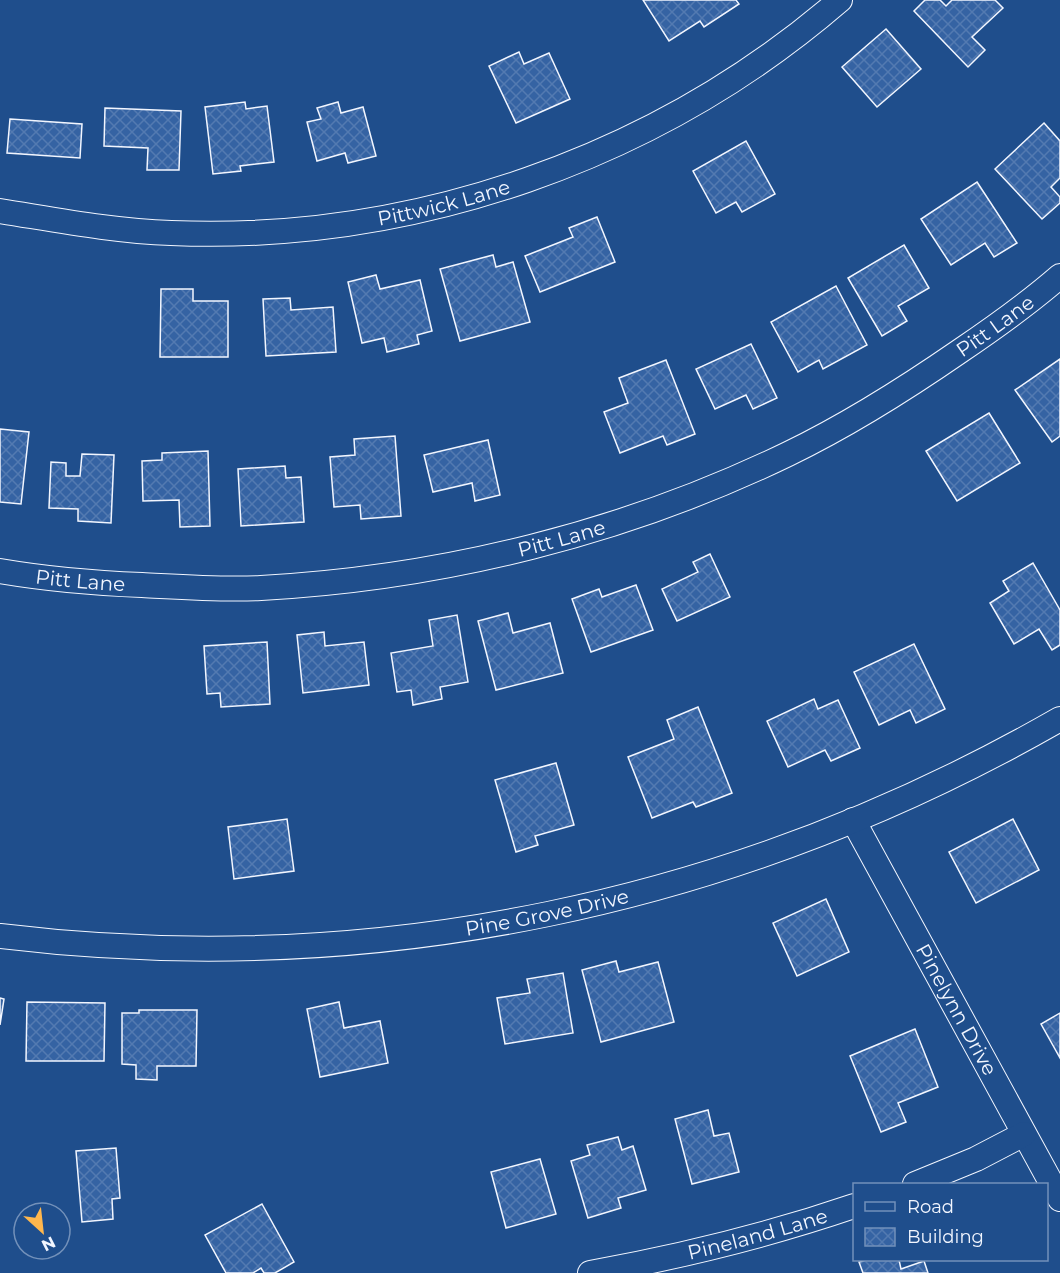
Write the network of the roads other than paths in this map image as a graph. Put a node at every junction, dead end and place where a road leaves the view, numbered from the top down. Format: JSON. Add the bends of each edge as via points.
{"nodes":[{"id":1,"x":840,"y":0,"type":"edge"},
{"id":2,"x":0,"y":211,"type":"edge"},
{"id":3,"x":1060,"y":276,"type":"edge"},
{"id":4,"x":0,"y":571,"type":"edge"},
{"id":5,"x":1060,"y":719,"type":"edge"},
{"id":6,"x":853,"y":820,"type":"junction"},
{"id":7,"x":0,"y":936,"type":"edge"},
{"id":8,"x":1024,"y":1134,"type":"junction"},
{"id":9,"x":920,"y":1183,"type":"edge"},
{"id":10,"x":1060,"y":1199,"type":"edge"},
{"id":11,"x":853,"y":1207,"type":"edge"},
{"id":12,"x":590,"y":1273,"type":"edge"}],
"edges":[{"from":1,"to":2,"type":"street","name":"Pittwick Lane","via":[[749,69],[649,128],[545,175],[464,199],[347,223],[216,234],[128,230]]},
{"from":3,"to":4,"type":"street","name":"Pitt Lane","via":[[929,372],[788,454],[652,511],[574,536],[405,573],[259,588],[99,583]]},
{"from":5,"to":6,"type":"street","name":"Pine Grove Drive","via":[[950,778]]},
{"from":6,"to":7,"type":"street","name":"Pine Grove Drive","via":[[670,885],[574,909],[443,933],[326,945],[229,949],[112,946]]},
{"from":6,"to":8,"type":"street","name":"Pinelynn Drive"},
{"from":8,"to":9,"type":"street"},
{"from":8,"to":10,"type":"street","name":"Pinelynn Drive"},
{"from":11,"to":12,"type":"street","name":"Pineland Lane","via":[[726,1243]]}]}
